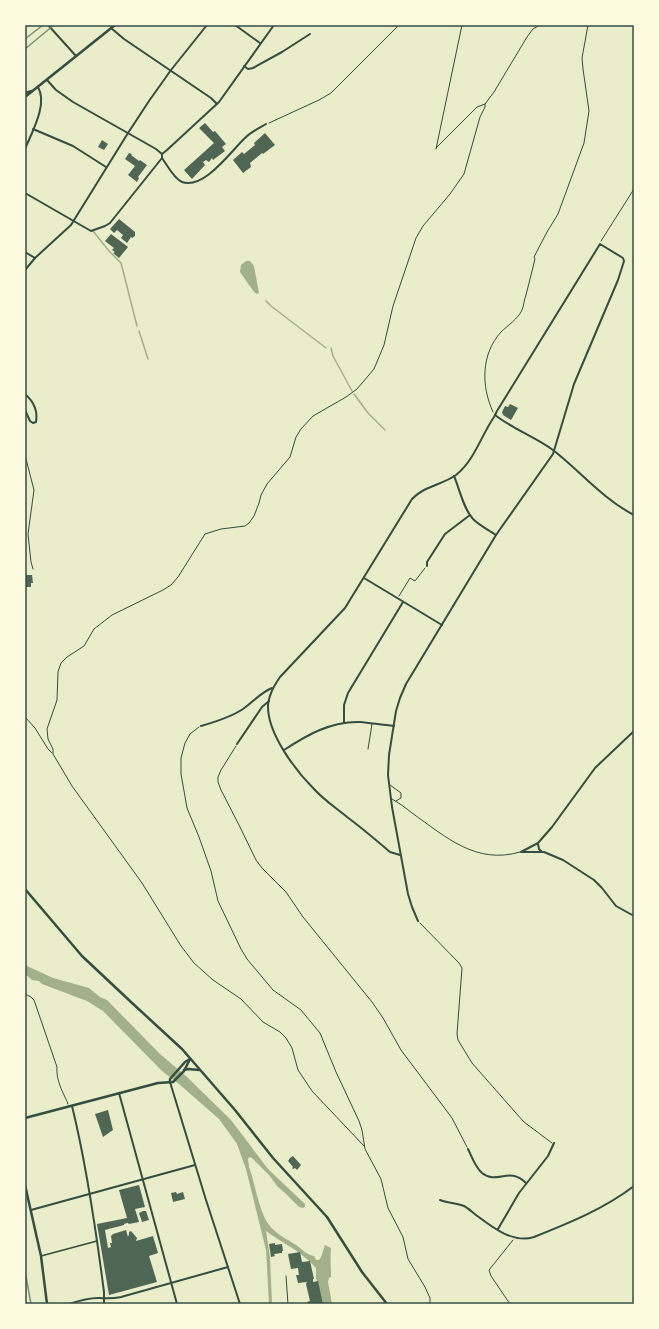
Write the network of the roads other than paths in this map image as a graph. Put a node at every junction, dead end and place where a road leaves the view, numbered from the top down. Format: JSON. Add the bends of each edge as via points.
{"nodes":[{"id":1,"x":48,"y":25,"type":"edge"},
{"id":2,"x":115,"y":25,"type":"edge"},
{"id":3,"x":207,"y":25,"type":"edge"},
{"id":4,"x":235,"y":25,"type":"edge"},
{"id":5,"x":274,"y":25,"type":"edge"},
{"id":6,"x":111,"y":28,"type":"junction"},
{"id":7,"x":310,"y":34,"type":"dead end"},
{"id":8,"x":260,"y":43,"type":"junction"},
{"id":9,"x":76,"y":56,"type":"junction"},
{"id":10,"x":244,"y":66,"type":"junction"},
{"id":11,"x":171,"y":70,"type":"junction"},
{"id":12,"x":47,"y":80,"type":"junction"},
{"id":13,"x":38,"y":87,"type":"junction"},
{"id":14,"x":33,"y":91,"type":"junction"},
{"id":15,"x":25,"y":93,"type":"edge"},
{"id":16,"x":25,"y":97,"type":"edge"},
{"id":17,"x":217,"y":104,"type":"junction"},
{"id":18,"x":266,"y":124,"type":"road end"},
{"id":19,"x":33,"y":129,"type":"junction"},
{"id":20,"x":128,"y":133,"type":"junction"},
{"id":21,"x":25,"y":149,"type":"edge"},
{"id":22,"x":162,"y":154,"type":"junction"},
{"id":23,"x":162,"y":158,"type":"junction"},
{"id":24,"x":107,"y":167,"type":"junction"},
{"id":25,"x":25,"y":192,"type":"edge"},
{"id":26,"x":73,"y":222,"type":"junction"},
{"id":27,"x":25,"y":252,"type":"edge"},
{"id":28,"x":35,"y":258,"type":"junction"},
{"id":29,"x":25,"y":270,"type":"edge"},
{"id":30,"x":25,"y":394,"type":"edge"},
{"id":31,"x":25,"y":410,"type":"edge"},
{"id":32,"x":495,"y":415,"type":"junction"},
{"id":33,"x":554,"y":452,"type":"junction"},
{"id":34,"x":454,"y":476,"type":"junction"},
{"id":35,"x":470,"y":515,"type":"junction"},
{"id":36,"x":634,"y":515,"type":"edge"},
{"id":37,"x":496,"y":535,"type":"junction"},
{"id":38,"x":427,"y":566,"type":"road end"},
{"id":39,"x":364,"y":578,"type":"junction"},
{"id":40,"x":403,"y":602,"type":"junction"},
{"id":41,"x":442,"y":625,"type":"junction"},
{"id":42,"x":273,"y":688,"type":"junction"},
{"id":43,"x":269,"y":701,"type":"junction"},
{"id":44,"x":344,"y":723,"type":"junction"},
{"id":45,"x":372,"y":723,"type":"junction"},
{"id":46,"x":201,"y":726,"type":"road end"},
{"id":47,"x":394,"y":726,"type":"junction"},
{"id":48,"x":634,"y":731,"type":"edge"},
{"id":49,"x":237,"y":744,"type":"road end"},
{"id":50,"x":368,"y":749,"type":"dead end"},
{"id":51,"x":284,"y":750,"type":"junction"},
{"id":52,"x":388,"y":782,"type":"junction"},
{"id":53,"x":391,"y":799,"type":"junction"},
{"id":54,"x":395,"y":801,"type":"junction"},
{"id":55,"x":538,"y":843,"type":"junction"},
{"id":56,"x":521,"y":852,"type":"junction"},
{"id":57,"x":542,"y":852,"type":"junction"},
{"id":58,"x":400,"y":855,"type":"junction"},
{"id":59,"x":25,"y":889,"type":"edge"},
{"id":60,"x":634,"y":916,"type":"edge"},
{"id":61,"x":418,"y":921,"type":"road end"},
{"id":62,"x":190,"y":1059,"type":"junction"},
{"id":63,"x":184,"y":1070,"type":"junction"},
{"id":64,"x":201,"y":1071,"type":"junction"},
{"id":65,"x":170,"y":1080,"type":"junction"},
{"id":66,"x":119,"y":1093,"type":"junction"},
{"id":67,"x":70,"y":1106,"type":"junction"},
{"id":68,"x":25,"y":1118,"type":"edge"},
{"id":69,"x":554,"y":1144,"type":"road end"},
{"id":70,"x":468,"y":1149,"type":"road end"},
{"id":71,"x":195,"y":1165,"type":"junction"},
{"id":72,"x":142,"y":1180,"type":"junction"},
{"id":73,"x":526,"y":1183,"type":"junction"},
{"id":74,"x":25,"y":1185,"type":"edge"},
{"id":75,"x":634,"y":1186,"type":"edge"},
{"id":76,"x":90,"y":1194,"type":"junction"},
{"id":77,"x":440,"y":1200,"type":"dead end"},
{"id":78,"x":31,"y":1210,"type":"junction"},
{"id":79,"x":498,"y":1229,"type":"junction"},
{"id":80,"x":97,"y":1241,"type":"junction"},
{"id":81,"x":42,"y":1256,"type":"junction"},
{"id":82,"x":228,"y":1267,"type":"junction"},
{"id":83,"x":286,"y":1276,"type":"dead end"},
{"id":84,"x":172,"y":1283,"type":"junction"},
{"id":85,"x":105,"y":1299,"type":"junction"},
{"id":86,"x":47,"y":1304,"type":"edge"},
{"id":87,"x":68,"y":1304,"type":"edge"},
{"id":88,"x":104,"y":1304,"type":"edge"},
{"id":89,"x":177,"y":1304,"type":"edge"},
{"id":90,"x":240,"y":1304,"type":"edge"},
{"id":91,"x":288,"y":1304,"type":"edge"},
{"id":92,"x":387,"y":1304,"type":"edge"}],
"edges":[{"from":1,"to":9,"type":"street"},
{"from":2,"to":6,"type":"main road"},
{"from":3,"to":11,"type":"street"},
{"from":4,"to":8,"type":"street"},
{"from":5,"to":8,"type":"street"},
{"from":6,"to":9,"type":"main road"},
{"from":6,"to":11,"type":"street"},
{"from":7,"to":10,"type":"street","via":[[253,68]]},
{"from":8,"to":10,"type":"street"},
{"from":9,"to":12,"type":"main road"},
{"from":10,"to":17,"type":"street"},
{"from":11,"to":17,"type":"street"},
{"from":11,"to":20,"type":"street"},
{"from":12,"to":13,"type":"main road"},
{"from":12,"to":20,"type":"street","via":[[70,100]]},
{"from":13,"to":14,"type":"main road"},
{"from":13,"to":19,"type":"street","via":[[42,103]]},
{"from":14,"to":15,"type":"main road"},
{"from":14,"to":16,"type":"main road"},
{"from":17,"to":22,"type":"street"},
{"from":18,"to":23,"type":"street","via":[[248,136],[219,167],[199,181],[179,181]]},
{"from":19,"to":21,"type":"street"},
{"from":19,"to":24,"type":"street","via":[[73,146]]},
{"from":20,"to":22,"type":"street"},
{"from":20,"to":24,"type":"street"},
{"from":22,"to":23,"type":"street"},
{"from":23,"to":26,"type":"street","via":[[110,223],[89,231]]},
{"from":24,"to":26,"type":"street"},
{"from":25,"to":26,"type":"street"},
{"from":26,"to":28,"type":"street"},
{"from":27,"to":28,"type":"street"},
{"from":28,"to":29,"type":"street"},
{"from":30,"to":31,"type":"street","via":[[35,407],[36,422],[30,421]]},
{"from":32,"to":33,"type":"street"},
{"from":32,"to":33,"type":"street","via":[[600,244],[624,258],[621,273],[574,384]]},
{"from":32,"to":34,"type":"street","via":[[467,462]]},
{"from":33,"to":36,"type":"street","via":[[598,490]]},
{"from":33,"to":37,"type":"street"},
{"from":34,"to":35,"type":"street"},
{"from":34,"to":39,"type":"street","via":[[414,497]]},
{"from":35,"to":37,"type":"street"},
{"from":35,"to":38,"type":"street","via":[[445,534]]},
{"from":37,"to":41,"type":"street"},
{"from":39,"to":40,"type":"street"},
{"from":39,"to":42,"type":"street","via":[[342,612],[280,677]]},
{"from":40,"to":41,"type":"street"},
{"from":40,"to":44,"type":"street","via":[[346,696],[343,709]]},
{"from":41,"to":47,"type":"street","via":[[403,691]]},
{"from":42,"to":43,"type":"street"},
{"from":42,"to":46,"type":"street","via":[[239,712]]},
{"from":43,"to":49,"type":"street","via":[[262,706]]},
{"from":43,"to":51,"type":"street","via":[[270,721]]},
{"from":44,"to":45,"type":"street"},
{"from":44,"to":51,"type":"street","via":[[315,732]]},
{"from":45,"to":47,"type":"street"},
{"from":45,"to":50,"type":"lane"},
{"from":47,"to":52,"type":"street"},
{"from":48,"to":55,"type":"street","via":[[600,762]]},
{"from":51,"to":58,"type":"street","via":[[300,773],[326,800],[390,852]]},
{"from":52,"to":53,"type":"street"},
{"from":52,"to":54,"type":"lane","via":[[401,793],[401,798]]},
{"from":53,"to":54,"type":"lane"},
{"from":53,"to":58,"type":"street"},
{"from":54,"to":56,"type":"lane","via":[[466,849],[494,855]]},
{"from":55,"to":56,"type":"street"},
{"from":55,"to":57,"type":"street"},
{"from":56,"to":57,"type":"street"},
{"from":57,"to":60,"type":"street","via":[[559,858],[589,876],[616,906]]},
{"from":58,"to":61,"type":"street","via":[[409,898]]},
{"from":59,"to":62,"type":"main road","via":[[82,956]]},
{"from":62,"to":63,"type":"main road"},
{"from":62,"to":64,"type":"main road"},
{"from":62,"to":65,"type":"main road"},
{"from":63,"to":64,"type":"main road"},
{"from":63,"to":65,"type":"main road","via":[[174,1082]]},
{"from":64,"to":92,"type":"main road","via":[[276,1161],[325,1214],[362,1272]]},
{"from":65,"to":66,"type":"main road"},
{"from":65,"to":71,"type":"street"},
{"from":66,"to":67,"type":"main road"},
{"from":66,"to":72,"type":"street"},
{"from":67,"to":68,"type":"main road"},
{"from":67,"to":76,"type":"street"},
{"from":69,"to":73,"type":"street","via":[[546,1159]]},
{"from":70,"to":73,"type":"street","via":[[484,1174],[495,1178],[515,1175]]},
{"from":71,"to":72,"type":"street"},
{"from":71,"to":82,"type":"street"},
{"from":72,"to":76,"type":"street"},
{"from":72,"to":84,"type":"street"},
{"from":73,"to":79,"type":"street"},
{"from":74,"to":78,"type":"main road"},
{"from":75,"to":79,"type":"street","via":[[605,1206],[532,1238],[514,1238]]},
{"from":76,"to":78,"type":"street"},
{"from":76,"to":80,"type":"street"},
{"from":77,"to":79,"type":"street","via":[[464,1206]]},
{"from":78,"to":81,"type":"main road"},
{"from":80,"to":81,"type":"street"},
{"from":80,"to":85,"type":"street"},
{"from":81,"to":86,"type":"main road"},
{"from":82,"to":84,"type":"street"},
{"from":82,"to":90,"type":"street"},
{"from":83,"to":91,"type":"lane"},
{"from":84,"to":85,"type":"street","via":[[118,1298]]},
{"from":84,"to":89,"type":"street"},
{"from":85,"to":87,"type":"street","via":[[90,1299]]},
{"from":85,"to":88,"type":"street"}]}
